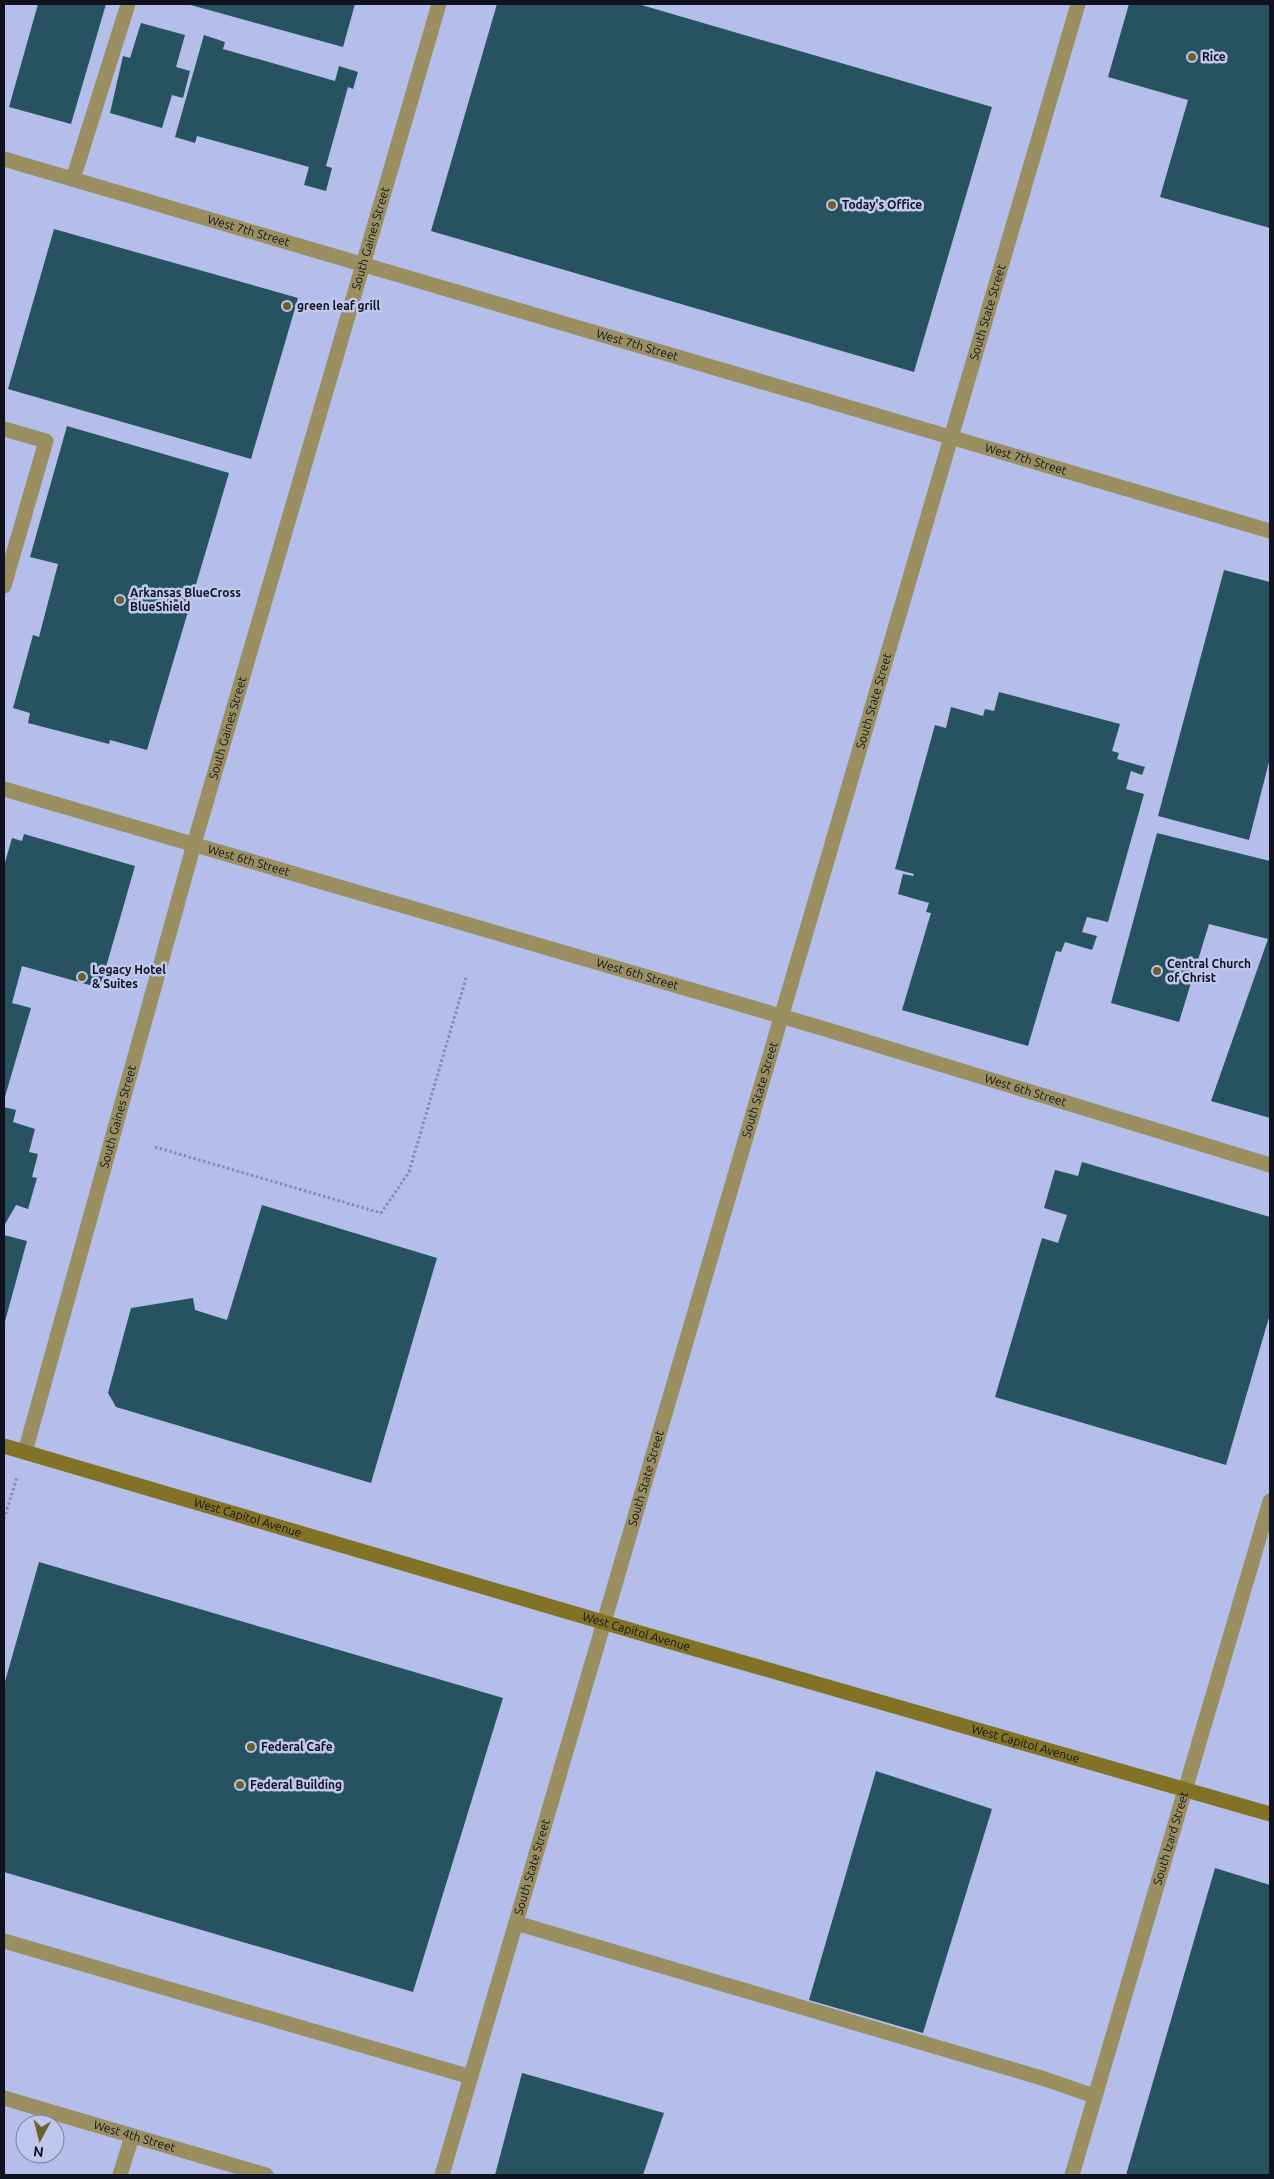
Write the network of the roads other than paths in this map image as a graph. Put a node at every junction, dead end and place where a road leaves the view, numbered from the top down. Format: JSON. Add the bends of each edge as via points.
{"nodes":[{"id":1,"x":128,"y":4,"type":"edge"},
{"id":2,"x":439,"y":4,"type":"edge"},
{"id":3,"x":1078,"y":4,"type":"edge"},
{"id":4,"x":4,"y":159,"type":"edge"},
{"id":5,"x":73,"y":179,"type":"junction"},
{"id":6,"x":363,"y":264,"type":"junction"},
{"id":7,"x":4,"y":429,"type":"edge"},
{"id":8,"x":951,"y":436,"type":"junction"},
{"id":9,"x":1270,"y":531,"type":"edge"},
{"id":10,"x":4,"y":586,"type":"edge"},
{"id":11,"x":4,"y":788,"type":"edge"},
{"id":12,"x":194,"y":844,"type":"junction"},
{"id":13,"x":781,"y":1017,"type":"junction"},
{"id":14,"x":1270,"y":1165,"type":"edge"},
{"id":15,"x":4,"y":1446,"type":"edge"},
{"id":16,"x":25,"y":1452,"type":"junction"},
{"id":17,"x":1270,"y":1501,"type":"edge"},
{"id":18,"x":604,"y":1621,"type":"junction"},
{"id":19,"x":1185,"y":1789,"type":"junction"},
{"id":20,"x":1270,"y":1814,"type":"edge"},
{"id":21,"x":516,"y":1923,"type":"junction"},
{"id":22,"x":4,"y":1941,"type":"edge"},
{"id":23,"x":470,"y":2077,"type":"junction"},
{"id":24,"x":1094,"y":2096,"type":"junction"},
{"id":25,"x":4,"y":2098,"type":"edge"},
{"id":26,"x":132,"y":2136,"type":"junction"},
{"id":27,"x":120,"y":2175,"type":"edge"},
{"id":28,"x":266,"y":2175,"type":"edge"},
{"id":29,"x":442,"y":2175,"type":"edge"},
{"id":30,"x":1072,"y":2175,"type":"edge"}],
"edges":[{"from":1,"to":5,"type":"street"},
{"from":2,"to":6,"type":"street","name":"South Gaines Street"},
{"from":3,"to":8,"type":"street","name":"South State Street"},
{"from":4,"to":5,"type":"street","name":"West 7th Street"},
{"from":5,"to":6,"type":"street","name":"West 7th Street"},
{"from":6,"to":8,"type":"street","name":"West 7th Street"},
{"from":6,"to":12,"type":"street","name":"South Gaines Street"},
{"from":7,"to":10,"type":"street","via":[[46,441]]},
{"from":8,"to":9,"type":"street","name":"West 7th Street"},
{"from":8,"to":13,"type":"street","name":"South State Street"},
{"from":11,"to":12,"type":"street","name":"West 6th Street"},
{"from":12,"to":13,"type":"street","name":"West 6th Street"},
{"from":12,"to":16,"type":"street","name":"South Gaines Street"},
{"from":13,"to":14,"type":"street","name":"West 6th Street"},
{"from":13,"to":18,"type":"street","name":"South State Street"},
{"from":15,"to":16,"type":"main road","name":"West Capitol Avenue"},
{"from":16,"to":18,"type":"main road","name":"West Capitol Avenue"},
{"from":17,"to":19,"type":"street","name":"South Izard Street"},
{"from":18,"to":19,"type":"main road","name":"West Capitol Avenue"},
{"from":18,"to":21,"type":"street","name":"South State Street"},
{"from":19,"to":20,"type":"main road","name":"West Capitol Avenue"},
{"from":19,"to":24,"type":"street","name":"South Izard Street"},
{"from":21,"to":23,"type":"street","name":"South State Street"},
{"from":21,"to":24,"type":"street","via":[[1036,2076]]},
{"from":22,"to":23,"type":"street"},
{"from":23,"to":29,"type":"street","name":"South State Street"},
{"from":24,"to":30,"type":"street","name":"South Izard Street"},
{"from":25,"to":26,"type":"street","name":"West 4th Street"},
{"from":26,"to":27,"type":"street"},
{"from":26,"to":28,"type":"street","name":"West 4th Street"}]}
